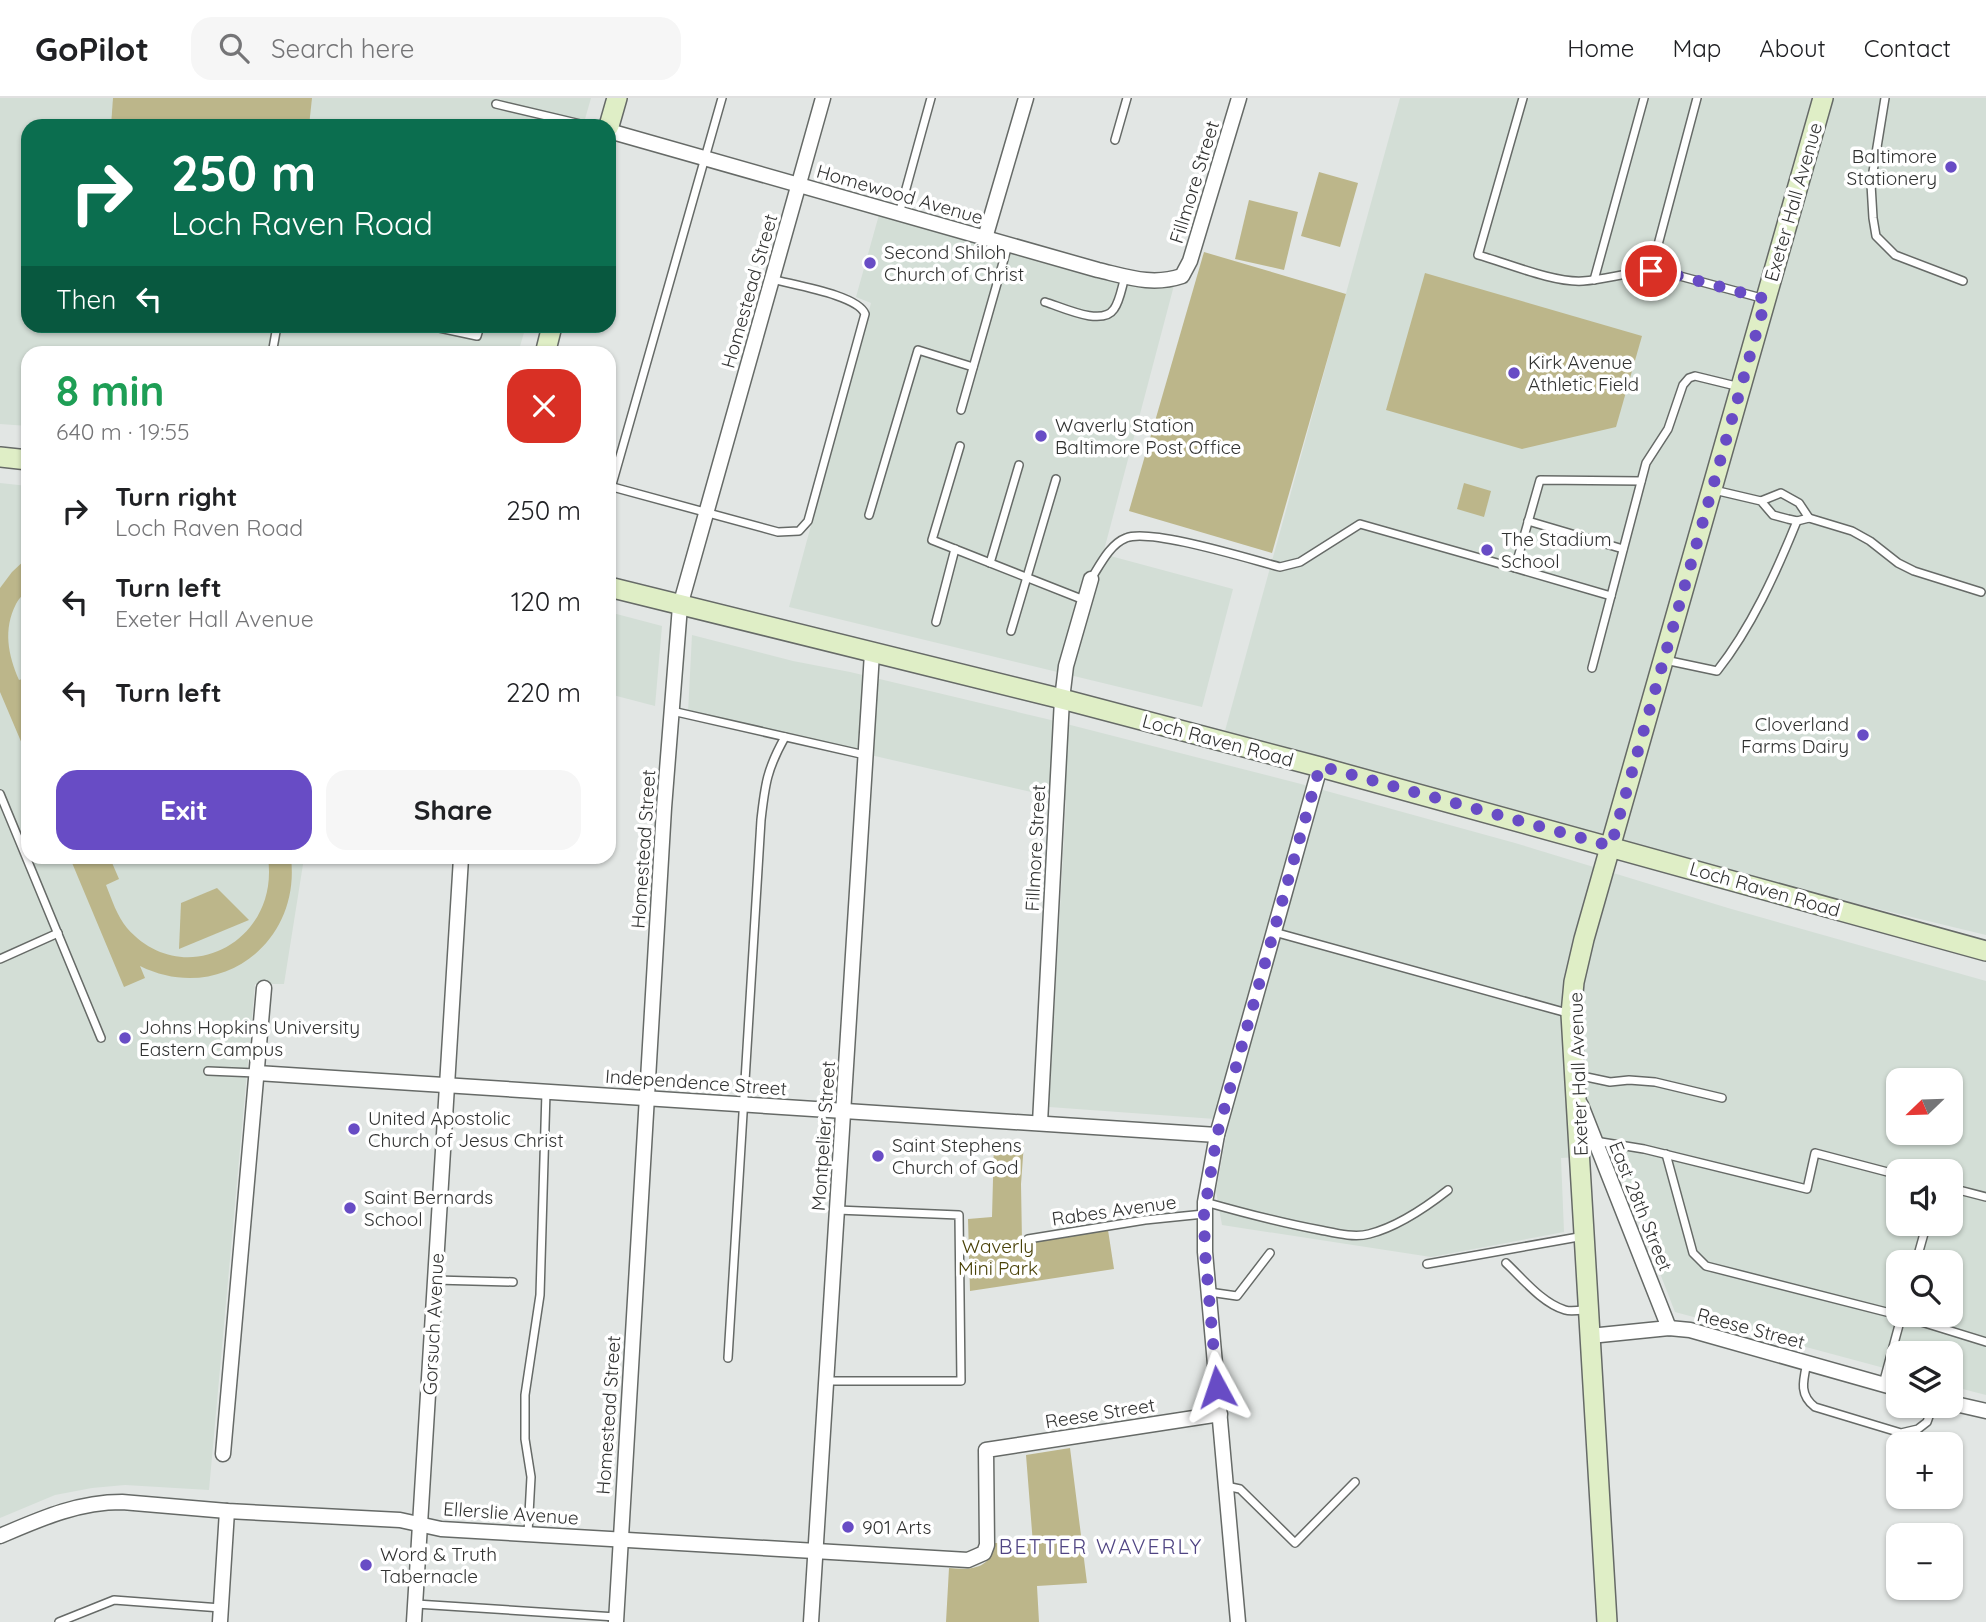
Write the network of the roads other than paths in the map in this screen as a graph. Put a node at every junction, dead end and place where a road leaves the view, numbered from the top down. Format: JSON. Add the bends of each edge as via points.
{"nodes":[{"id":1,"x":617,"y":98,"type":"edge"},
{"id":2,"x":722,"y":98,"type":"edge"},
{"id":3,"x":823,"y":98,"type":"edge"},
{"id":4,"x":931,"y":98,"type":"edge"},
{"id":5,"x":1026,"y":98,"type":"edge"},
{"id":6,"x":1127,"y":98,"type":"edge"},
{"id":7,"x":1239,"y":98,"type":"edge"},
{"id":8,"x":1523,"y":98,"type":"edge"},
{"id":9,"x":1644,"y":98,"type":"edge"},
{"id":10,"x":1697,"y":98,"type":"edge"},
{"id":11,"x":1823,"y":98,"type":"edge"},
{"id":12,"x":1885,"y":98,"type":"edge"},
{"id":13,"x":496,"y":104,"type":"dead end"},
{"id":14,"x":559,"y":119,"type":"edge"},
{"id":15,"x":611,"y":119,"type":"edge"},
{"id":16,"x":616,"y":130,"type":"edge"},
{"id":17,"x":1115,"y":140,"type":"dead end"},
{"id":18,"x":706,"y":159,"type":"junction"},
{"id":19,"x":799,"y":185,"type":"junction"},
{"id":20,"x":899,"y":214,"type":"junction"},
{"id":21,"x":985,"y":238,"type":"junction"},
{"id":22,"x":1008,"y":245,"type":"junction"},
{"id":23,"x":1651,"y":271,"type":"junction"},
{"id":24,"x":1182,"y":276,"type":"joint"},
{"id":25,"x":1125,"y":277,"type":"junction"},
{"id":26,"x":772,"y":279,"type":"junction"},
{"id":27,"x":1594,"y":280,"type":"junction"},
{"id":28,"x":1964,"y":281,"type":"dead end"},
{"id":29,"x":1766,"y":299,"type":"junction"},
{"id":30,"x":1045,"y":302,"type":"dead end"},
{"id":31,"x":463,"y":333,"type":"edge"},
{"id":32,"x":478,"y":333,"type":"edge"},
{"id":33,"x":973,"y":367,"type":"junction"},
{"id":34,"x":1741,"y":387,"type":"junction"},
{"id":35,"x":961,"y":410,"type":"dead end"},
{"id":36,"x":960,"y":446,"type":"dead end"},
{"id":37,"x":0,"y":457,"type":"edge"},
{"id":38,"x":21,"y":459,"type":"edge"},
{"id":39,"x":1019,"y":465,"type":"dead end"},
{"id":40,"x":616,"y":466,"type":"edge"},
{"id":41,"x":1056,"y":479,"type":"dead end"},
{"id":42,"x":1642,"y":481,"type":"junction"},
{"id":43,"x":616,"y":488,"type":"edge"},
{"id":44,"x":1712,"y":490,"type":"junction"},
{"id":45,"x":1760,"y":501,"type":"junction"},
{"id":46,"x":706,"y":511,"type":"junction"},
{"id":47,"x":869,"y":515,"type":"dead end"},
{"id":48,"x":1809,"y":518,"type":"junction"},
{"id":49,"x":1797,"y":521,"type":"junction"},
{"id":50,"x":1528,"y":522,"type":"junction"},
{"id":51,"x":955,"y":549,"type":"junction"},
{"id":52,"x":1623,"y":549,"type":"junction"},
{"id":53,"x":990,"y":563,"type":"junction"},
{"id":54,"x":1515,"y":568,"type":"junction"},
{"id":55,"x":1028,"y":578,"type":"junction"},
{"id":56,"x":1091,"y":579,"type":"joint"},
{"id":57,"x":616,"y":589,"type":"edge"},
{"id":58,"x":1981,"y":592,"type":"dead end"},
{"id":59,"x":1611,"y":596,"type":"junction"},
{"id":60,"x":1084,"y":600,"type":"junction"},
{"id":61,"x":680,"y":606,"type":"junction"},
{"id":62,"x":936,"y":622,"type":"dead end"},
{"id":63,"x":1010,"y":631,"type":"dead end"},
{"id":64,"x":872,"y":653,"type":"junction"},
{"id":65,"x":1664,"y":660,"type":"junction"},
{"id":66,"x":1592,"y":668,"type":"dead end"},
{"id":67,"x":1062,"y":699,"type":"junction"},
{"id":68,"x":671,"y":711,"type":"junction"},
{"id":69,"x":785,"y":737,"type":"junction"},
{"id":70,"x":866,"y":755,"type":"junction"},
{"id":71,"x":1320,"y":766,"type":"junction"},
{"id":72,"x":0,"y":794,"type":"edge"},
{"id":73,"x":21,"y":844,"type":"edge"},
{"id":74,"x":1611,"y":846,"type":"junction"},
{"id":75,"x":29,"y":864,"type":"edge"},
{"id":76,"x":461,"y":864,"type":"edge"},
{"id":77,"x":1274,"y":932,"type":"junction"},
{"id":78,"x":58,"y":933,"type":"junction"},
{"id":79,"x":1986,"y":951,"type":"edge"},
{"id":80,"x":0,"y":959,"type":"edge"},
{"id":81,"x":264,"y":988,"type":"dead end"},
{"id":82,"x":1571,"y":1014,"type":"junction"},
{"id":83,"x":101,"y":1038,"type":"dead end"},
{"id":84,"x":208,"y":1071,"type":"dead end"},
{"id":85,"x":257,"y":1073,"type":"junction"},
{"id":86,"x":1576,"y":1075,"type":"junction"},
{"id":87,"x":446,"y":1085,"type":"junction"},
{"id":88,"x":546,"y":1092,"type":"junction"},
{"id":89,"x":1578,"y":1097,"type":"junction"},
{"id":90,"x":647,"y":1098,"type":"junction"},
{"id":91,"x":1722,"y":1098,"type":"dead end"},
{"id":92,"x":744,"y":1104,"type":"junction"},
{"id":93,"x":844,"y":1111,"type":"junction"},
{"id":94,"x":1040,"y":1123,"type":"junction"},
{"id":95,"x":1217,"y":1135,"type":"junction"},
{"id":96,"x":1595,"y":1141,"type":"junction"},
{"id":97,"x":1666,"y":1154,"type":"junction"},
{"id":98,"x":1886,"y":1172,"type":"edge"},
{"id":99,"x":1448,"y":1190,"type":"dead end"},
{"id":100,"x":1963,"y":1191,"type":"edge"},
{"id":101,"x":1986,"y":1197,"type":"edge"},
{"id":102,"x":1205,"y":1208,"type":"junction"},
{"id":103,"x":837,"y":1210,"type":"junction"},
{"id":104,"x":1585,"y":1236,"type":"junction"},
{"id":105,"x":1028,"y":1239,"type":"dead end"},
{"id":106,"x":1270,"y":1254,"type":"dead end"},
{"id":107,"x":1506,"y":1263,"type":"dead end"},
{"id":108,"x":1427,"y":1264,"type":"dead end"},
{"id":109,"x":435,"y":1280,"type":"junction"},
{"id":110,"x":513,"y":1282,"type":"dead end"},
{"id":111,"x":1209,"y":1292,"type":"junction"},
{"id":112,"x":1589,"y":1309,"type":"junction"},
{"id":113,"x":1886,"y":1311,"type":"edge"},
{"id":114,"x":1899,"y":1327,"type":"edge"},
{"id":115,"x":1939,"y":1327,"type":"edge"},
{"id":116,"x":1669,"y":1328,"type":"junction"},
{"id":117,"x":1590,"y":1336,"type":"junction"},
{"id":118,"x":1986,"y":1342,"type":"edge"},
{"id":119,"x":728,"y":1358,"type":"dead end"},
{"id":120,"x":1807,"y":1363,"type":"junction"},
{"id":121,"x":826,"y":1381,"type":"junction"},
{"id":122,"x":1883,"y":1384,"type":"junction"},
{"id":123,"x":1886,"y":1385,"type":"edge"},
{"id":124,"x":1963,"y":1406,"type":"edge"},
{"id":125,"x":1986,"y":1411,"type":"edge"},
{"id":126,"x":1220,"y":1414,"type":"junction"},
{"id":127,"x":1928,"y":1418,"type":"edge"},
{"id":128,"x":223,"y":1454,"type":"dead end"},
{"id":129,"x":1355,"y":1482,"type":"dead end"},
{"id":130,"x":1226,"y":1486,"type":"junction"},
{"id":131,"x":227,"y":1511,"type":"junction"},
{"id":132,"x":422,"y":1524,"type":"junction"},
{"id":133,"x":528,"y":1533,"type":"junction"},
{"id":134,"x":0,"y":1536,"type":"edge"},
{"id":135,"x":620,"y":1539,"type":"junction"},
{"id":136,"x":816,"y":1550,"type":"junction"},
{"id":137,"x":984,"y":1553,"type":"joint"},
{"id":138,"x":416,"y":1604,"type":"junction"},
{"id":139,"x":220,"y":1615,"type":"edge"},
{"id":140,"x":616,"y":1619,"type":"edge"},
{"id":141,"x":59,"y":1622,"type":"edge"},
{"id":142,"x":414,"y":1622,"type":"edge"},
{"id":143,"x":811,"y":1622,"type":"edge"},
{"id":144,"x":1238,"y":1622,"type":"edge"},
{"id":145,"x":1607,"y":1622,"type":"edge"}],
"edges":[{"from":1,"to":15,"type":"street"},
{"from":2,"to":18,"type":"lane"},
{"from":3,"to":19,"type":"street","name":"Homestead Street"},
{"from":4,"to":20,"type":"lane"},
{"from":5,"to":21,"type":"street"},
{"from":6,"to":17,"type":"lane"},
{"from":7,"to":24,"type":"street","name":"Fillmore Street"},
{"from":8,"to":27,"type":"lane","via":[[1478,254],[1567,281]]},
{"from":9,"to":27,"type":"lane"},
{"from":10,"to":23,"type":"lane"},
{"from":11,"to":29,"type":"street","name":"Exeter Hall Avenue"},
{"from":12,"to":28,"type":"lane","via":[[1871,184],[1876,236],[1895,255]]},
{"from":13,"to":14,"type":"lane"},
{"from":16,"to":18,"type":"street","name":"Homewood Avenue"},
{"from":18,"to":19,"type":"street","name":"Homewood Avenue"},
{"from":18,"to":40,"type":"lane"},
{"from":19,"to":20,"type":"street","name":"Homewood Avenue"},
{"from":19,"to":26,"type":"street","name":"Homestead Street"},
{"from":20,"to":21,"type":"street","name":"Homewood Avenue"},
{"from":21,"to":22,"type":"street","name":"Homewood Avenue"},
{"from":22,"to":25,"type":"street","name":"Homewood Avenue"},
{"from":22,"to":33,"type":"lane"},
{"from":23,"to":27,"type":"lane"},
{"from":23,"to":29,"type":"lane"},
{"from":24,"to":25,"type":"street","name":"Homewood Avenue","via":[[1165,282]]},
{"from":25,"to":30,"type":"lane","via":[[1114,309],[1107,315],[1095,318]]},
{"from":26,"to":46,"type":"street","name":"Homestead Street"},
{"from":26,"to":46,"type":"lane","via":[[841,297],[858,304],[865,314],[808,521],[799,531],[778,532]]},
{"from":29,"to":34,"type":"street","name":"Exeter Hall Avenue"},
{"from":31,"to":32,"type":"lane"},
{"from":33,"to":35,"type":"lane"},
{"from":33,"to":47,"type":"lane","via":[[918,351]]},
{"from":34,"to":42,"type":"lane","via":[[1689,378],[1668,429],[1646,463]]},
{"from":34,"to":44,"type":"street","name":"Exeter Hall Avenue"},
{"from":36,"to":51,"type":"lane","via":[[932,540]]},
{"from":37,"to":38,"type":"street"},
{"from":39,"to":53,"type":"lane"},
{"from":41,"to":55,"type":"lane"},
{"from":42,"to":50,"type":"lane","via":[[1540,480]]},
{"from":42,"to":52,"type":"lane"},
{"from":43,"to":46,"type":"lane"},
{"from":44,"to":45,"type":"lane"},
{"from":44,"to":65,"type":"street","name":"Exeter Hall Avenue"},
{"from":45,"to":48,"type":"lane","via":[[1780,493],[1799,503]]},
{"from":45,"to":49,"type":"lane","via":[[1773,515]]},
{"from":46,"to":61,"type":"street","name":"Homestead Street"},
{"from":48,"to":49,"type":"lane"},
{"from":48,"to":58,"type":"lane","via":[[1852,531],[1914,571]]},
{"from":49,"to":65,"type":"lane","via":[[1732,653],[1717,671]]},
{"from":50,"to":52,"type":"lane"},
{"from":50,"to":54,"type":"lane"},
{"from":51,"to":53,"type":"lane"},
{"from":51,"to":62,"type":"lane"},
{"from":52,"to":59,"type":"lane"},
{"from":53,"to":55,"type":"lane"},
{"from":54,"to":56,"type":"lane","via":[[1360,524],[1300,562],[1280,567],[1150,535],[1125,538]]},
{"from":54,"to":59,"type":"lane"},
{"from":55,"to":60,"type":"lane"},
{"from":55,"to":63,"type":"lane"},
{"from":56,"to":60,"type":"street","name":"Fillmore Street"},
{"from":57,"to":61,"type":"street","name":"Loch Raven Road"},
{"from":59,"to":66,"type":"lane"},
{"from":60,"to":67,"type":"street","name":"Fillmore Street"},
{"from":61,"to":64,"type":"street","name":"Loch Raven Road"},
{"from":61,"to":68,"type":"street","name":"Homestead Street"},
{"from":64,"to":67,"type":"street","name":"Loch Raven Road"},
{"from":64,"to":70,"type":"street","name":"Montpelier Street"},
{"from":65,"to":74,"type":"street","name":"Exeter Hall Avenue"},
{"from":67,"to":71,"type":"street","name":"Loch Raven Road"},
{"from":67,"to":94,"type":"street","name":"Fillmore Street"},
{"from":68,"to":69,"type":"lane"},
{"from":68,"to":90,"type":"street","name":"Homestead Street"},
{"from":69,"to":70,"type":"lane"},
{"from":69,"to":92,"type":"lane","via":[[771,761],[765,786]]},
{"from":70,"to":93,"type":"street","name":"Montpelier Street"},
{"from":71,"to":74,"type":"street","name":"Loch Raven Road"},
{"from":71,"to":77,"type":"street"},
{"from":72,"to":73,"type":"lane"},
{"from":74,"to":79,"type":"street","name":"Loch Raven Road"},
{"from":74,"to":82,"type":"street","name":"Exeter Hall Avenue","via":[[1576,971]]},
{"from":75,"to":78,"type":"lane"},
{"from":76,"to":87,"type":"street","name":"Gorsuch Avenue"},
{"from":77,"to":82,"type":"lane"},
{"from":77,"to":95,"type":"street"},
{"from":78,"to":80,"type":"lane"},
{"from":78,"to":83,"type":"lane"},
{"from":81,"to":85,"type":"street"},
{"from":82,"to":86,"type":"street","name":"Exeter Hall Avenue"},
{"from":84,"to":85,"type":"lane"},
{"from":85,"to":87,"type":"street","name":"Independence Street"},
{"from":85,"to":128,"type":"street"},
{"from":86,"to":89,"type":"street","name":"Exeter Hall Avenue"},
{"from":86,"to":91,"type":"lane","via":[[1610,1082],[1656,1082]]},
{"from":87,"to":88,"type":"street","name":"Independence Street"},
{"from":87,"to":109,"type":"street","name":"Gorsuch Avenue"},
{"from":88,"to":90,"type":"street","name":"Independence Street"},
{"from":88,"to":133,"type":"lane","via":[[540,1295],[525,1395],[531,1477]]},
{"from":89,"to":96,"type":"street","name":"East 28th Street"},
{"from":89,"to":104,"type":"street","name":"Exeter Hall Avenue"},
{"from":90,"to":92,"type":"street","name":"Independence Street"},
{"from":90,"to":135,"type":"street","name":"Homestead Street"},
{"from":92,"to":93,"type":"street","name":"Independence Street"},
{"from":92,"to":119,"type":"lane"},
{"from":93,"to":94,"type":"street","name":"Independence Street"},
{"from":93,"to":103,"type":"street","name":"Montpelier Street"},
{"from":94,"to":95,"type":"street","name":"Independence Street"},
{"from":95,"to":102,"type":"street"},
{"from":96,"to":97,"type":"lane"},
{"from":96,"to":116,"type":"street","name":"East 28th Street"},
{"from":97,"to":98,"type":"lane","via":[[1807,1189],[1815,1153]]},
{"from":97,"to":113,"type":"lane","via":[[1693,1253],[1706,1266]]},
{"from":99,"to":102,"type":"lane","via":[[1427,1207],[1367,1235],[1339,1234]]},
{"from":100,"to":101,"type":"lane"},
{"from":102,"to":105,"type":"lane","name":"Rabes Avenue"},
{"from":102,"to":111,"type":"street"},
{"from":103,"to":121,"type":"street","name":"Montpelier Street"},
{"from":103,"to":121,"type":"lane","via":[[959,1215],[961,1381]]},
{"from":104,"to":108,"type":"lane"},
{"from":104,"to":112,"type":"street","name":"Exeter Hall Avenue"},
{"from":106,"to":111,"type":"lane","via":[[1237,1296]]},
{"from":107,"to":112,"type":"lane","via":[[1555,1305],[1567,1311]]},
{"from":109,"to":110,"type":"lane"},
{"from":109,"to":132,"type":"street","name":"Gorsuch Avenue"},
{"from":111,"to":126,"type":"street"},
{"from":112,"to":117,"type":"street","name":"Exeter Hall Avenue"},
{"from":114,"to":122,"type":"lane"},
{"from":115,"to":118,"type":"lane"},
{"from":116,"to":117,"type":"street","name":"Reese Street"},
{"from":116,"to":120,"type":"street","name":"Reese Street"},
{"from":117,"to":145,"type":"street","name":"Exeter Hall Avenue"},
{"from":120,"to":122,"type":"street","name":"Reese Street"},
{"from":120,"to":127,"type":"lane","via":[[1802,1385],[1815,1407],[1901,1433],[1918,1429]]},
{"from":121,"to":136,"type":"street","name":"Montpelier Street"},
{"from":122,"to":123,"type":"street","name":"Reese Street"},
{"from":124,"to":125,"type":"street"},
{"from":126,"to":130,"type":"street"},
{"from":126,"to":137,"type":"street","name":"Reese Street","via":[[986,1450]]},
{"from":129,"to":130,"type":"lane","via":[[1295,1543],[1240,1489]]},
{"from":130,"to":144,"type":"street"},
{"from":131,"to":132,"type":"street","name":"Ellerslie Avenue"},
{"from":131,"to":134,"type":"street","name":"Ellerslie Avenue","via":[[105,1502],[60,1510]]},
{"from":131,"to":139,"type":"street"},
{"from":132,"to":133,"type":"street","name":"Ellerslie Avenue"},
{"from":132,"to":138,"type":"street","name":"Gorsuch Avenue"},
{"from":133,"to":135,"type":"street","name":"Ellerslie Avenue"},
{"from":135,"to":136,"type":"street","name":"Ellerslie Avenue"},
{"from":135,"to":140,"type":"street","name":"Homestead Street"},
{"from":136,"to":137,"type":"street","name":"Ellerslie Avenue","via":[[968,1560]]},
{"from":136,"to":143,"type":"street","name":"Montpelier Street"},
{"from":138,"to":140,"type":"lane"},
{"from":138,"to":142,"type":"street","name":"Gorsuch Avenue"},
{"from":139,"to":141,"type":"lane","via":[[114,1600]]}]}
